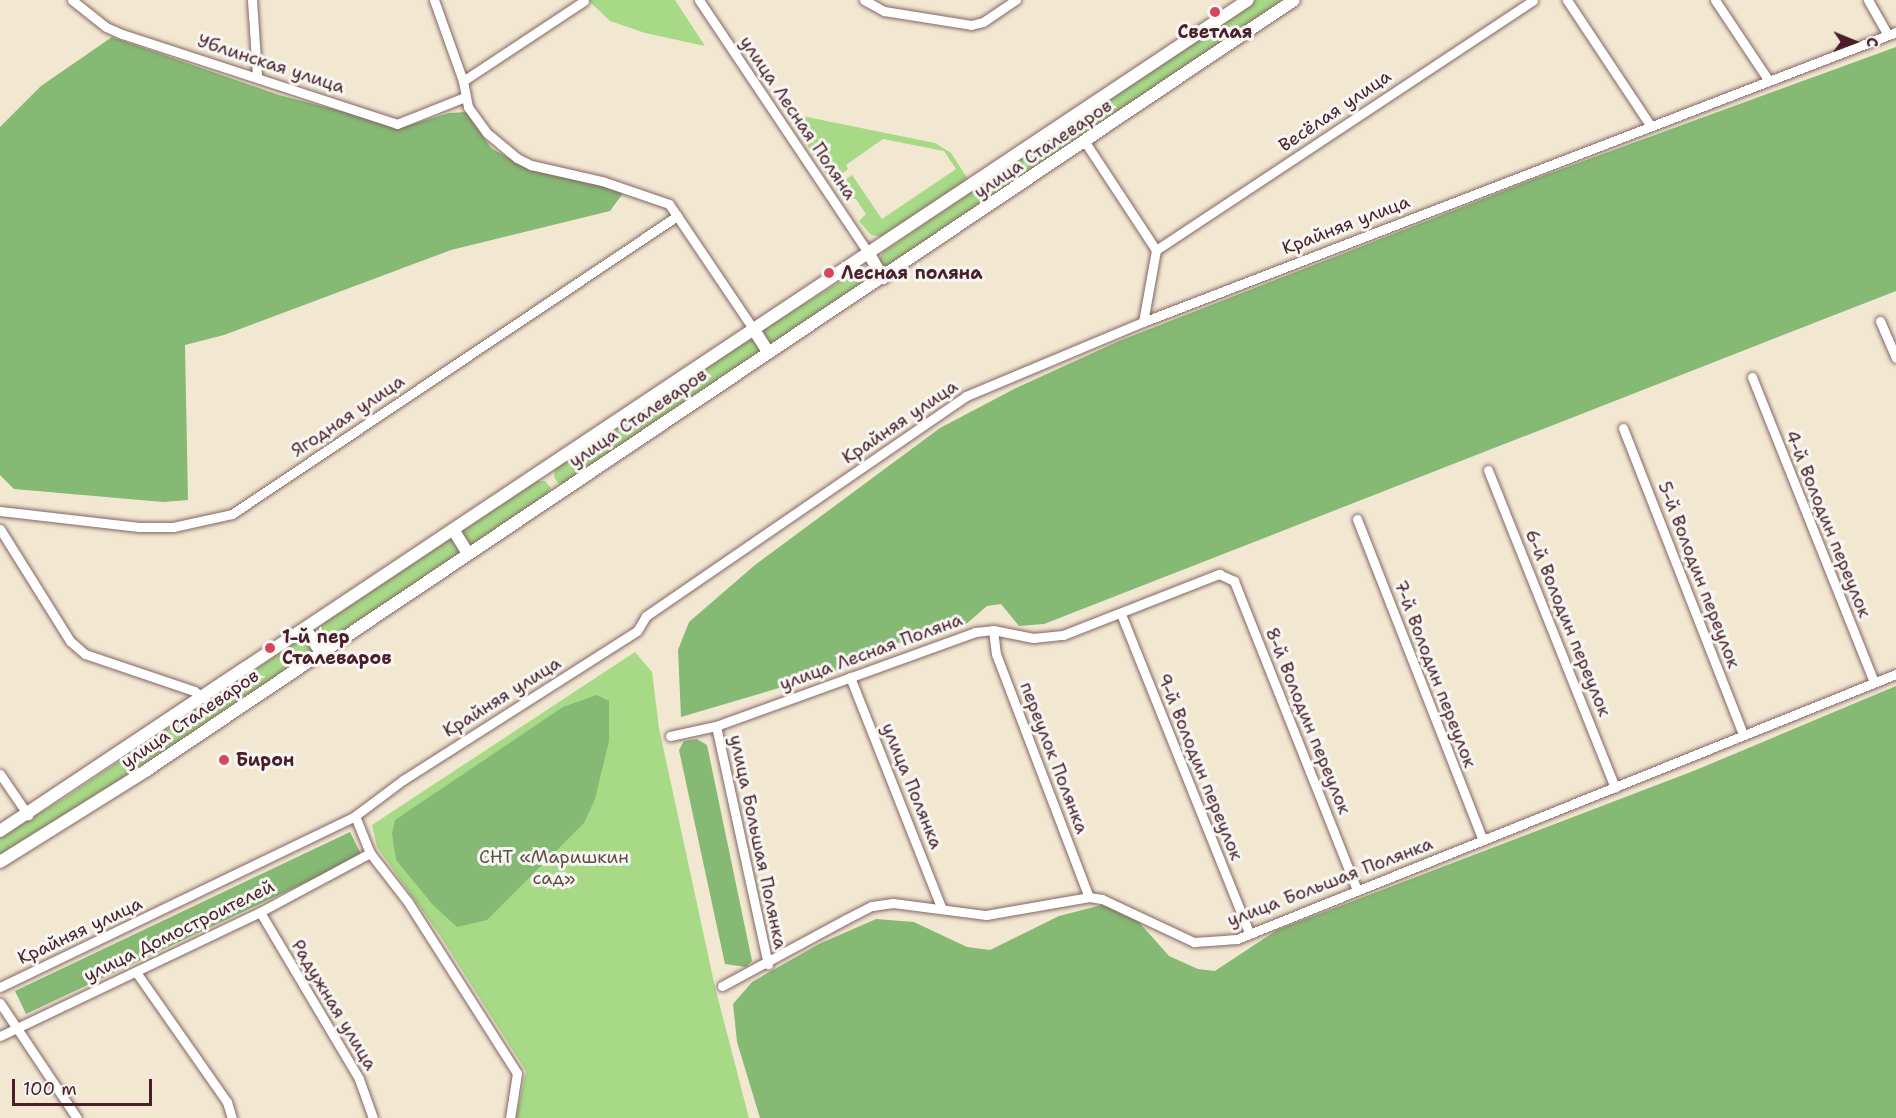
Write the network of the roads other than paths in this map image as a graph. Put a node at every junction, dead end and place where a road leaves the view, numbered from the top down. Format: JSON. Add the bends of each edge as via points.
{"nodes":[{"id":1,"x":72,"y":0,"type":"edge"},
{"id":2,"x":252,"y":0,"type":"edge"},
{"id":3,"x":434,"y":0,"type":"edge"},
{"id":4,"x":699,"y":0,"type":"edge"},
{"id":5,"x":864,"y":0,"type":"edge"},
{"id":6,"x":1016,"y":0,"type":"edge"},
{"id":7,"x":1248,"y":0,"type":"edge"},
{"id":8,"x":1294,"y":0,"type":"edge"},
{"id":9,"x":1533,"y":0,"type":"edge"},
{"id":10,"x":1567,"y":0,"type":"edge"},
{"id":11,"x":1715,"y":0,"type":"edge"},
{"id":12,"x":1868,"y":0,"type":"edge"},
{"id":13,"x":584,"y":2,"type":"dead end"},
{"id":14,"x":1892,"y":33,"type":"edge"},
{"id":15,"x":256,"y":76,"type":"junction"},
{"id":16,"x":463,"y":81,"type":"junction"},
{"id":17,"x":1769,"y":81,"type":"junction"},
{"id":18,"x":465,"y":97,"type":"junction"},
{"id":19,"x":1650,"y":125,"type":"junction"},
{"id":20,"x":1085,"y":142,"type":"junction"},
{"id":21,"x":678,"y":216,"type":"junction"},
{"id":22,"x":1156,"y":250,"type":"junction"},
{"id":23,"x":869,"y":254,"type":"junction"},
{"id":24,"x":883,"y":278,"type":"junction"},
{"id":25,"x":1880,"y":321,"type":"dead end"},
{"id":26,"x":1143,"y":322,"type":"junction"},
{"id":27,"x":754,"y":330,"type":"junction"},
{"id":28,"x":769,"y":353,"type":"junction"},
{"id":29,"x":1896,"y":358,"type":"edge"},
{"id":30,"x":1752,"y":377,"type":"dead end"},
{"id":31,"x":1623,"y":428,"type":"dead end"},
{"id":32,"x":1488,"y":470,"type":"dead end"},
{"id":33,"x":0,"y":511,"type":"edge"},
{"id":34,"x":1357,"y":519,"type":"dead end"},
{"id":35,"x":0,"y":529,"type":"edge"},
{"id":36,"x":454,"y":531,"type":"junction"},
{"id":37,"x":468,"y":553,"type":"junction"},
{"id":38,"x":1219,"y":574,"type":"joint"},
{"id":39,"x":1121,"y":614,"type":"junction"},
{"id":40,"x":306,"y":630,"type":"junction"},
{"id":41,"x":993,"y":630,"type":"junction"},
{"id":42,"x":321,"y":652,"type":"junction"},
{"id":43,"x":1896,"y":674,"type":"edge"},
{"id":44,"x":850,"y":677,"type":"junction"},
{"id":45,"x":1874,"y":682,"type":"junction"},
{"id":46,"x":204,"y":698,"type":"junction"},
{"id":47,"x":716,"y":726,"type":"junction"},
{"id":48,"x":1743,"y":734,"type":"junction"},
{"id":49,"x":670,"y":736,"type":"dead end"},
{"id":50,"x":0,"y":774,"type":"edge"},
{"id":51,"x":1615,"y":788,"type":"junction"},
{"id":52,"x":28,"y":815,"type":"junction"},
{"id":53,"x":355,"y":816,"type":"junction"},
{"id":54,"x":0,"y":831,"type":"edge"},
{"id":55,"x":1483,"y":840,"type":"junction"},
{"id":56,"x":370,"y":853,"type":"junction"},
{"id":57,"x":0,"y":862,"type":"edge"},
{"id":58,"x":1357,"y":890,"type":"junction"},
{"id":59,"x":1089,"y":897,"type":"junction"},
{"id":60,"x":941,"y":907,"type":"junction"},
{"id":61,"x":260,"y":912,"type":"junction"},
{"id":62,"x":1249,"y":933,"type":"junction"},
{"id":63,"x":768,"y":964,"type":"junction"},
{"id":64,"x":136,"y":972,"type":"junction"},
{"id":65,"x":722,"y":986,"type":"dead end"},
{"id":66,"x":0,"y":987,"type":"edge"},
{"id":67,"x":0,"y":1004,"type":"edge"},
{"id":68,"x":17,"y":1026,"type":"junction"},
{"id":69,"x":0,"y":1036,"type":"edge"},
{"id":70,"x":77,"y":1118,"type":"edge"},
{"id":71,"x":232,"y":1118,"type":"edge"},
{"id":72,"x":373,"y":1118,"type":"edge"},
{"id":73,"x":510,"y":1118,"type":"edge"}],
"edges":[{"from":1,"to":15,"type":"street","name":"Ублинская улица","via":[[106,27],[122,34]]},
{"from":2,"to":15,"type":"street"},
{"from":3,"to":16,"type":"street"},
{"from":4,"to":23,"type":"street","name":"улица Лесная Поляна"},
{"from":5,"to":6,"type":"street","via":[[884,10],[971,25],[983,22]]},
{"from":7,"to":23,"type":"main road","name":"улица Сталеваров"},
{"from":8,"to":20,"type":"main road","name":"улица Сталеваров"},
{"from":9,"to":22,"type":"street","name":"Весёлая улица"},
{"from":10,"to":19,"type":"street"},
{"from":11,"to":17,"type":"street"},
{"from":12,"to":14,"type":"street"},
{"from":13,"to":16,"type":"street"},
{"from":14,"to":17,"type":"street","name":"Крайняя улица"},
{"from":15,"to":18,"type":"street","name":"Ублинская улица","via":[[397,124]]},
{"from":16,"to":18,"type":"street"},
{"from":17,"to":19,"type":"street","name":"Крайняя улица"},
{"from":18,"to":21,"type":"street","via":[[487,132],[517,158],[655,196],[669,204]]},
{"from":19,"to":26,"type":"street","name":"Крайняя улица"},
{"from":20,"to":22,"type":"street"},
{"from":20,"to":24,"type":"main road","name":"улица Сталеваров"},
{"from":21,"to":27,"type":"street"},
{"from":21,"to":33,"type":"street","name":"Ягодная улица","via":[[232,514],[173,527],[139,527]]},
{"from":22,"to":26,"type":"street"},
{"from":23,"to":24,"type":"main road"},
{"from":23,"to":27,"type":"main road","name":"улица Сталеваров"},
{"from":24,"to":28,"type":"main road","name":"улица Сталеваров"},
{"from":25,"to":29,"type":"street"},
{"from":26,"to":53,"type":"street","name":"Крайняя улица","via":[[966,396],[646,616],[637,631],[403,780]]},
{"from":27,"to":28,"type":"main road"},
{"from":27,"to":36,"type":"main road","name":"улица Сталеваров"},
{"from":28,"to":37,"type":"main road","name":"улица Сталеваров"},
{"from":30,"to":45,"type":"street","name":"4-й Володин переулок"},
{"from":31,"to":48,"type":"street","name":"5-й Володин переулок"},
{"from":32,"to":51,"type":"street","name":"6-й Володин переулок"},
{"from":34,"to":55,"type":"street","name":"7-й Володин переулок"},
{"from":35,"to":46,"type":"street","via":[[70,641],[85,654],[194,691]]},
{"from":36,"to":37,"type":"main road"},
{"from":36,"to":40,"type":"main road","name":"улица Сталеваров"},
{"from":37,"to":42,"type":"main road","name":"улица Сталеваров"},
{"from":38,"to":39,"type":"street","name":"улица Лесная Поляна"},
{"from":38,"to":58,"type":"street","name":"8-й Володин переулок","via":[[1234,581]]},
{"from":39,"to":41,"type":"street","name":"улица Лесная Поляна","via":[[1063,634],[1033,638]]},
{"from":39,"to":62,"type":"street","name":"9-й Володин переулок"},
{"from":40,"to":42,"type":"main road"},
{"from":40,"to":46,"type":"main road","name":"улица Сталеваров"},
{"from":41,"to":44,"type":"street","name":"улица Лесная Поляна","via":[[928,647]]},
{"from":41,"to":59,"type":"street","name":"переулок Полянка","via":[[996,654]]},
{"from":42,"to":57,"type":"main road","name":"улица Сталеваров","via":[[147,770]]},
{"from":43,"to":45,"type":"street","name":"улица Большая Полянка"},
{"from":44,"to":47,"type":"street","name":"улица Лесная Поляна"},
{"from":44,"to":60,"type":"street","name":"улица Полянка"},
{"from":45,"to":48,"type":"street","name":"улица Большая Полянка"},
{"from":46,"to":52,"type":"main road","name":"улица Сталеваров"},
{"from":47,"to":49,"type":"street","name":"улица Лесная Поляна"},
{"from":47,"to":63,"type":"street","name":"улица Большая Полянка"},
{"from":48,"to":51,"type":"street","name":"улица Большая Полянка"},
{"from":50,"to":52,"type":"street"},
{"from":51,"to":55,"type":"street","name":"улица Большая Полянка"},
{"from":52,"to":54,"type":"main road","name":"улица Сталеваров"},
{"from":53,"to":56,"type":"street"},
{"from":53,"to":66,"type":"street","name":"Крайняя улица"},
{"from":55,"to":58,"type":"street","name":"улица Большая Полянка"},
{"from":56,"to":61,"type":"street","name":"улица Домостроителей"},
{"from":56,"to":73,"type":"street","via":[[408,902],[517,1073]]},
{"from":58,"to":62,"type":"street","name":"улица Большая Полянка"},
{"from":59,"to":60,"type":"street","name":"улица Большая Полянка","via":[[986,915]]},
{"from":59,"to":62,"type":"street","name":"улица Большая Полянка","via":[[1102,899],[1194,942],[1237,939]]},
{"from":60,"to":63,"type":"street","name":"улица Большая Полянка","via":[[893,903],[872,906]]},
{"from":61,"to":64,"type":"street","name":"улица Домостроителей"},
{"from":61,"to":72,"type":"street","name":"Радужная улица","via":[[359,1079]]},
{"from":63,"to":65,"type":"street","name":"улица Большая Полянка"},
{"from":64,"to":68,"type":"street","name":"улица Домостроителей"},
{"from":64,"to":71,"type":"street","via":[[227,1102]]},
{"from":67,"to":68,"type":"street"},
{"from":68,"to":69,"type":"street","name":"улица Домостроителей"},
{"from":68,"to":70,"type":"street"}]}
